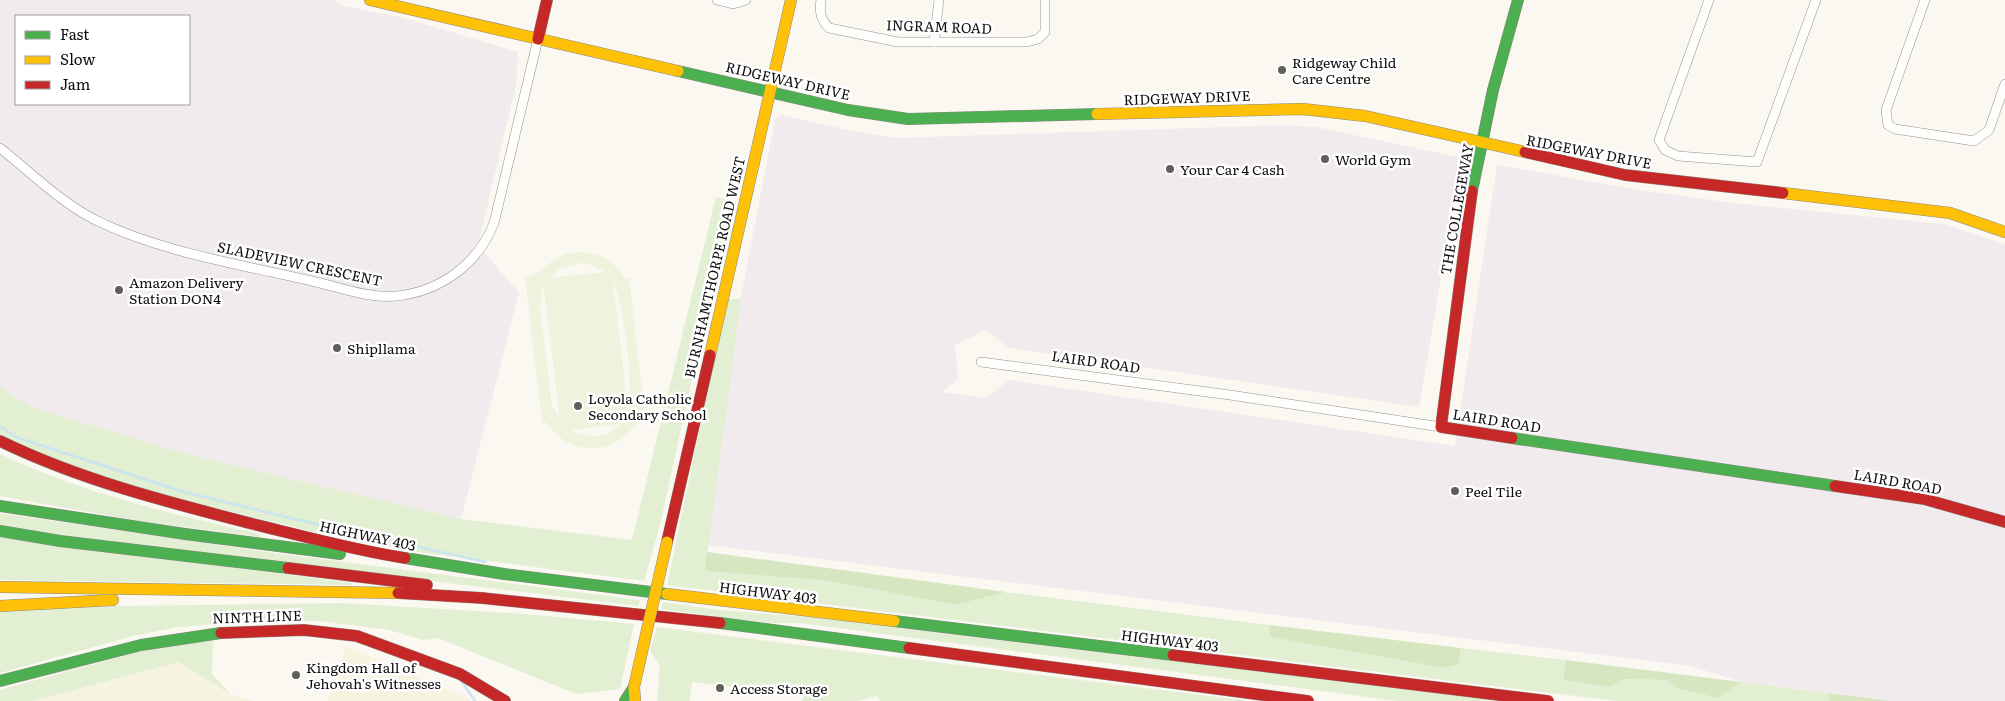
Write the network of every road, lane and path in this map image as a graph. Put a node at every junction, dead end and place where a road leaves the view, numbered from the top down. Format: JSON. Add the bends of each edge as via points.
{"nodes":[{"id":1,"x":370,"y":0,"type":"edge"},
{"id":2,"x":547,"y":0,"type":"edge"},
{"id":3,"x":717,"y":0,"type":"edge"},
{"id":4,"x":746,"y":0,"type":"edge"},
{"id":5,"x":790,"y":0,"type":"edge"},
{"id":6,"x":821,"y":0,"type":"edge"},
{"id":7,"x":939,"y":0,"type":"edge"},
{"id":8,"x":1045,"y":0,"type":"edge"},
{"id":9,"x":1518,"y":0,"type":"edge"},
{"id":10,"x":1709,"y":0,"type":"edge"},
{"id":11,"x":1816,"y":0,"type":"edge"},
{"id":12,"x":1926,"y":0,"type":"edge"},
{"id":13,"x":538,"y":39,"type":"junction"},
{"id":14,"x":934,"y":42,"type":"junction"},
{"id":15,"x":2005,"y":84,"type":"edge"},
{"id":16,"x":770,"y":92,"type":"junction"},
{"id":17,"x":1482,"y":144,"type":"junction"},
{"id":18,"x":0,"y":148,"type":"edge"},
{"id":19,"x":2005,"y":232,"type":"edge"},
{"id":20,"x":981,"y":362,"type":"dead end"},
{"id":21,"x":1441,"y":427,"type":"junction"},
{"id":22,"x":0,"y":441,"type":"edge"},
{"id":23,"x":0,"y":506,"type":"edge"},
{"id":24,"x":2005,"y":522,"type":"edge"},
{"id":25,"x":0,"y":531,"type":"edge"},
{"id":26,"x":367,"y":552,"type":"junction"},
{"id":27,"x":0,"y":587,"type":"edge"},
{"id":28,"x":250,"y":590,"type":"junction"},
{"id":29,"x":478,"y":598,"type":"junction"},
{"id":30,"x":0,"y":606,"type":"edge"},
{"id":31,"x":0,"y":681,"type":"edge"},
{"id":32,"x":634,"y":687,"type":"junction"},
{"id":33,"x":505,"y":701,"type":"edge"},
{"id":34,"x":625,"y":701,"type":"edge"},
{"id":35,"x":635,"y":701,"type":"edge"},
{"id":36,"x":1308,"y":701,"type":"edge"},
{"id":37,"x":1548,"y":701,"type":"edge"}],
"edges":[{"from":1,"to":13,"type":"main road","name":"RIDGEWAY DRIVE"},
{"from":2,"to":13,"type":"main road"},
{"from":3,"to":4,"type":"street","via":[[733,4]]},
{"from":5,"to":16,"type":"main road","name":"BURNHAMTHORPE ROAD WEST"},
{"from":6,"to":14,"type":"street","name":"INGRAM ROAD","via":[[822,21],[829,28],[898,42]]},
{"from":7,"to":14,"type":"street"},
{"from":8,"to":14,"type":"street","name":"INGRAM ROAD","via":[[1045,32],[1038,39],[1027,42]]},
{"from":9,"to":17,"type":"main road","name":"THE COLLEGEWAY"},
{"from":10,"to":11,"type":"street","via":[[1659,140],[1665,150],[1678,156],[1757,162]]},
{"from":12,"to":15,"type":"street","via":[[1886,110],[1888,125],[1895,129],[1974,141],[1989,130]]},
{"from":13,"to":16,"type":"main road","name":"RIDGEWAY DRIVE"},
{"from":13,"to":18,"type":"street","name":"SLADEVIEW CRESCENT","via":[[489,236],[481,250],[458,272],[430,288],[405,294],[373,295],[138,238],[90,217]]},
{"from":16,"to":17,"type":"main road","name":"RIDGEWAY DRIVE","via":[[848,110],[908,119],[1303,109],[1364,116]]},
{"from":16,"to":32,"type":"main road","name":"BURNHAMTHORPE ROAD WEST","bridge":true},
{"from":17,"to":19,"type":"main road","name":"RIDGEWAY DRIVE","via":[[1625,175],[1950,213]]},
{"from":17,"to":21,"type":"main road","name":"THE COLLEGEWAY","via":[[1468,214]]},
{"from":20,"to":21,"type":"street","name":"LAIRD ROAD"},
{"from":21,"to":24,"type":"main road","name":"LAIRD ROAD","via":[[1924,499]]},
{"from":22,"to":26,"type":"main road","name":"HIGHWAY 403","via":[[37,459],[158,500]]},
{"from":23,"to":26,"type":"main road","via":[[335,554]]},
{"from":25,"to":29,"type":"main road","via":[[467,590]]},
{"from":26,"to":37,"type":"main road","name":"HIGHWAY 403","via":[[504,574]]},
{"from":27,"to":28,"type":"main road"},
{"from":28,"to":29,"type":"main road","via":[[388,592]]},
{"from":28,"to":30,"type":"main road","via":[[218,596]]},
{"from":29,"to":36,"type":"main road","via":[[623,611]]},
{"from":31,"to":33,"type":"main road","name":"NINTH LINE","via":[[111,650],[182,635],[264,629],[310,630],[357,636],[440,665],[476,681]]},
{"from":32,"to":34,"type":"main road","name":"BURNHAMTHORPE ROAD WEST"},
{"from":32,"to":35,"type":"main road","name":"BURNHAMTHORPE ROAD WEST"}]}
